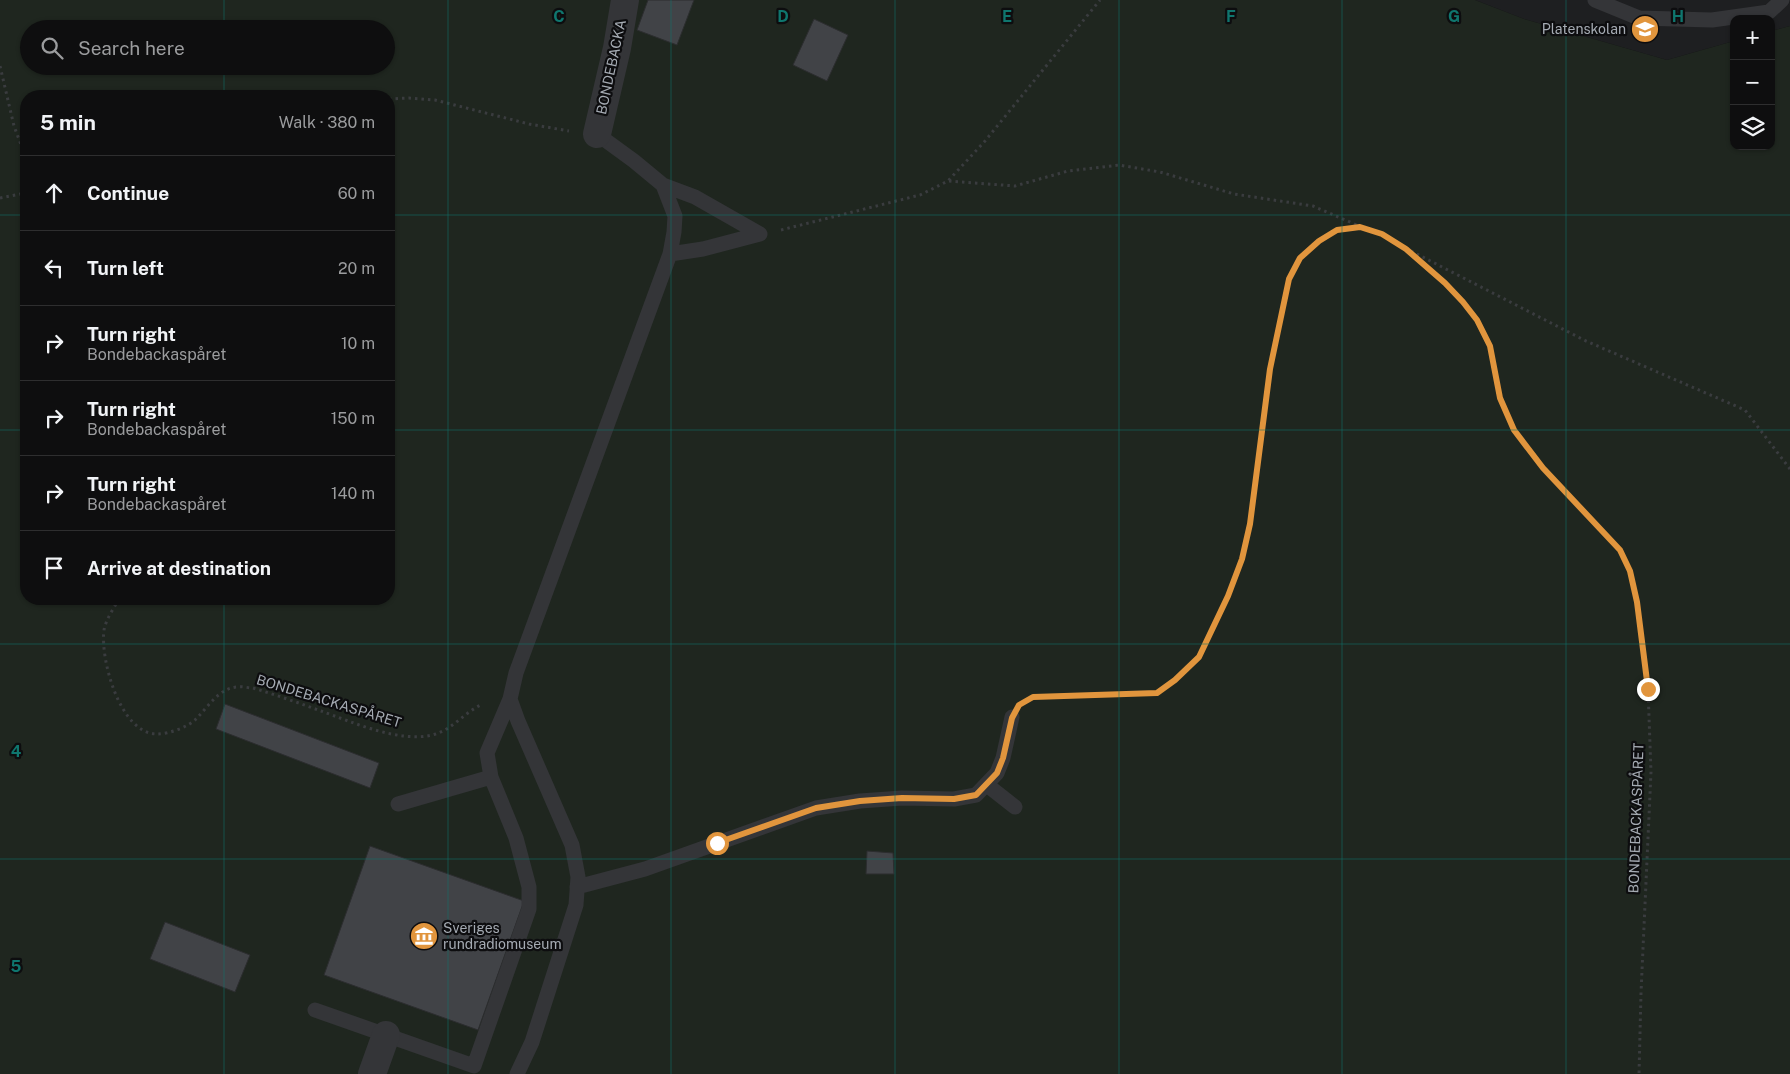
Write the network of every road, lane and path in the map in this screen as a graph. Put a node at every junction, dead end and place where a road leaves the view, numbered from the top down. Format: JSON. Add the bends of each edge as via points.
{"nodes":[{"id":1,"x":625,"y":0,"type":"edge"},
{"id":2,"x":1100,"y":0,"type":"edge"},
{"id":3,"x":1595,"y":0,"type":"edge"},
{"id":4,"x":1782,"y":0,"type":"edge"},
{"id":5,"x":0,"y":66,"type":"edge"},
{"id":6,"x":395,"y":99,"type":"edge"},
{"id":7,"x":597,"y":134,"type":"junction"},
{"id":8,"x":20,"y":142,"type":"edge"},
{"id":9,"x":948,"y":181,"type":"junction"},
{"id":10,"x":663,"y":186,"type":"junction"},
{"id":11,"x":20,"y":194,"type":"edge"},
{"id":12,"x":0,"y":198,"type":"edge"},
{"id":13,"x":1360,"y":227,"type":"junction"},
{"id":14,"x":760,"y":234,"type":"junction"},
{"id":15,"x":1406,"y":249,"type":"junction"},
{"id":16,"x":670,"y":254,"type":"junction"},
{"id":17,"x":1790,"y":469,"type":"edge"},
{"id":18,"x":116,"y":605,"type":"edge"},
{"id":19,"x":510,"y":699,"type":"junction"},
{"id":20,"x":1012,"y":718,"type":"joint"},
{"id":21,"x":491,"y":777,"type":"junction"},
{"id":22,"x":987,"y":785,"type":"junction"},
{"id":23,"x":398,"y":804,"type":"dead end"},
{"id":24,"x":1015,"y":807,"type":"dead end"},
{"id":25,"x":577,"y":887,"type":"junction"},
{"id":26,"x":316,"y":1010,"type":"dead end"},
{"id":27,"x":386,"y":1035,"type":"junction"},
{"id":28,"x":372,"y":1074,"type":"edge"},
{"id":29,"x":516,"y":1074,"type":"edge"},
{"id":30,"x":1639,"y":1074,"type":"edge"}],
"edges":[{"from":1,"to":7,"type":"street","name":"BONDEBACKA"},
{"from":2,"to":9,"type":"path","via":[[985,141]]},
{"from":3,"to":4,"type":"lane","via":[[1638,18],[1712,20],[1769,12]]},
{"from":5,"to":8,"type":"path"},
{"from":6,"to":7,"type":"path","via":[[435,100],[529,124]]},
{"from":7,"to":10,"type":"lane"},
{"from":9,"to":13,"type":"path","via":[[1015,186],[1068,171],[1119,165],[1160,172],[1234,194],[1312,206]]},
{"from":9,"to":14,"type":"path","via":[[920,195]]},
{"from":10,"to":14,"type":"lane","via":[[696,197]]},
{"from":10,"to":16,"type":"lane","via":[[675,216]]},
{"from":11,"to":12,"type":"path"},
{"from":13,"to":15,"type":"path","name":"BONDEBACKASPÅRET","via":[[1382,234]]},
{"from":13,"to":20,"type":"path","name":"BONDEBACKASPÅRET","via":[[1337,230],[1319,241],[1300,258],[1289,279],[1270,369],[1250,524],[1242,559],[1199,657],[1157,693],[1033,697],[1019,705]]},
{"from":14,"to":16,"type":"lane"},
{"from":15,"to":17,"type":"path","via":[[1586,341],[1745,410]]},
{"from":15,"to":30,"type":"path","name":"BONDEBACKASPÅRET","via":[[1445,283],[1477,320],[1490,346],[1500,398],[1514,430],[1543,468],[1620,550],[1630,571],[1648,689],[1652,772]]},
{"from":16,"to":19,"type":"lane","via":[[516,673]]},
{"from":18,"to":19,"type":"path","name":"BONDEBACKASPÅRET","via":[[104,629],[104,651],[116,698],[129,718],[143,730],[156,735],[169,733],[195,720],[214,698],[236,686],[262,691],[366,727],[414,737],[432,735],[452,727],[470,710],[491,700]]},
{"from":19,"to":21,"type":"lane","via":[[487,754]]},
{"from":19,"to":25,"type":"lane","via":[[572,845]]},
{"from":20,"to":22,"type":"lane","via":[[1003,758]]},
{"from":21,"to":23,"type":"lane"},
{"from":21,"to":27,"type":"lane","via":[[516,838],[529,887],[529,910],[474,1066]]},
{"from":22,"to":24,"type":"lane"},
{"from":22,"to":25,"type":"lane","via":[[976,795],[954,799],[894,798],[816,808],[644,868]]},
{"from":25,"to":29,"type":"lane","via":[[576,905],[532,1042]]},
{"from":26,"to":27,"type":"lane"},
{"from":27,"to":28,"type":"street"}]}
